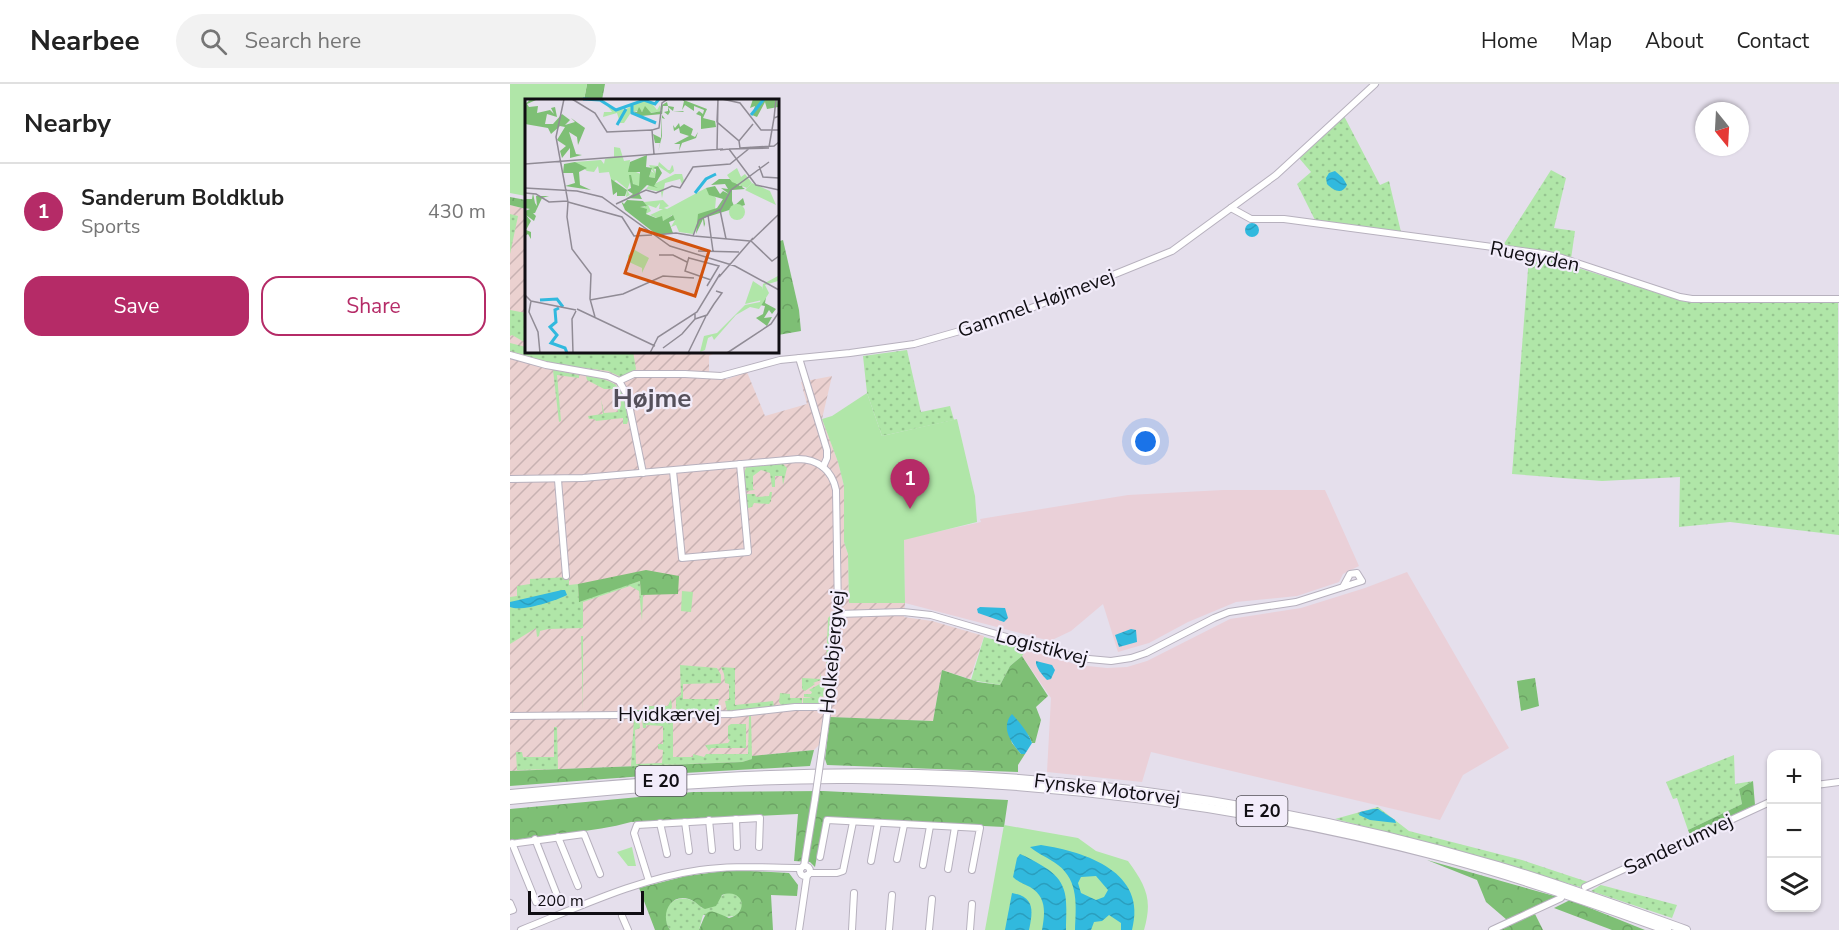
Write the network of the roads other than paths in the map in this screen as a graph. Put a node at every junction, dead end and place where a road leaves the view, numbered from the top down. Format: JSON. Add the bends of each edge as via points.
{"nodes":[{"id":1,"x":1375,"y":84,"type":"edge"},
{"id":2,"x":1231,"y":208,"type":"junction"},
{"id":3,"x":1839,"y":299,"type":"edge"},
{"id":4,"x":510,"y":355,"type":"edge"},
{"id":5,"x":799,"y":358,"type":"junction"},
{"id":6,"x":622,"y":384,"type":"junction"},
{"id":7,"x":740,"y":464,"type":"junction"},
{"id":8,"x":823,"y":467,"type":"junction"},
{"id":9,"x":673,"y":471,"type":"junction"},
{"id":10,"x":643,"y":473,"type":"junction"},
{"id":11,"x":510,"y":479,"type":"edge"},
{"id":12,"x":558,"y":480,"type":"junction"},
{"id":13,"x":566,"y":576,"type":"dead end"},
{"id":14,"x":1344,"y":587,"type":"dead end"},
{"id":15,"x":838,"y":614,"type":"junction"},
{"id":16,"x":828,"y":707,"type":"junction"},
{"id":17,"x":510,"y":716,"type":"edge"},
{"id":18,"x":1839,"y":782,"type":"edge"},
{"id":19,"x":1821,"y":784,"type":"edge"},
{"id":20,"x":510,"y":794,"type":"edge"},
{"id":21,"x":510,"y":800,"type":"edge"},
{"id":22,"x":1767,"y":803,"type":"edge"},
{"id":23,"x":736,"y":819,"type":"junction"},
{"id":24,"x":709,"y":820,"type":"junction"},
{"id":25,"x":685,"y":822,"type":"junction"},
{"id":26,"x":853,"y":822,"type":"junction"},
{"id":27,"x":660,"y":823,"type":"junction"},
{"id":28,"x":878,"y":823,"type":"junction"},
{"id":29,"x":904,"y":825,"type":"junction"},
{"id":30,"x":930,"y":826,"type":"junction"},
{"id":31,"x":955,"y":827,"type":"junction"},
{"id":32,"x":558,"y":837,"type":"junction"},
{"id":33,"x":535,"y":839,"type":"junction"},
{"id":34,"x":511,"y":844,"type":"edge"},
{"id":35,"x":737,"y":847,"type":"dead end"},
{"id":36,"x":759,"y":847,"type":"dead end"},
{"id":37,"x":712,"y":850,"type":"dead end"},
{"id":38,"x":689,"y":851,"type":"dead end"},
{"id":39,"x":667,"y":854,"type":"dead end"},
{"id":40,"x":820,"y":857,"type":"dead end"},
{"id":41,"x":897,"y":859,"type":"dead end"},
{"id":42,"x":871,"y":861,"type":"dead end"},
{"id":43,"x":923,"y":866,"type":"dead end"},
{"id":44,"x":948,"y":869,"type":"dead end"},
{"id":45,"x":972,"y":870,"type":"dead end"},
{"id":46,"x":805,"y":871,"type":"junction"},
{"id":47,"x":600,"y":874,"type":"dead end"},
{"id":48,"x":649,"y":881,"type":"junction"},
{"id":49,"x":578,"y":886,"type":"dead end"},
{"id":50,"x":1585,"y":887,"type":"dead end"},
{"id":51,"x":854,"y":893,"type":"dead end"},
{"id":52,"x":557,"y":895,"type":"dead end"},
{"id":53,"x":892,"y":895,"type":"dead end"},
{"id":54,"x":1561,"y":898,"type":"dead end"},
{"id":55,"x":932,"y":899,"type":"dead end"},
{"id":56,"x":536,"y":902,"type":"dead end"},
{"id":57,"x":972,"y":904,"type":"dead end"},
{"id":58,"x":622,"y":916,"type":"dead end"},
{"id":59,"x":521,"y":930,"type":"edge"},
{"id":60,"x":628,"y":930,"type":"edge"},
{"id":61,"x":798,"y":930,"type":"edge"},
{"id":62,"x":852,"y":930,"type":"edge"},
{"id":63,"x":889,"y":930,"type":"edge"},
{"id":64,"x":929,"y":930,"type":"edge"},
{"id":65,"x":970,"y":930,"type":"edge"},
{"id":66,"x":1492,"y":930,"type":"edge"},
{"id":67,"x":1667,"y":930,"type":"edge"},
{"id":68,"x":1686,"y":930,"type":"edge"}],
"edges":[{"from":1,"to":2,"type":"street","name":"Gammel Højmevej","via":[[1290,163]]},
{"from":2,"to":3,"type":"street","name":"Ruegyden","via":[[1251,219],[1284,219],[1544,254],[1692,299]]},
{"from":2,"to":5,"type":"street","name":"Gammel Højmevej","via":[[1172,251],[999,321],[914,344]]},
{"from":4,"to":6,"type":"street","via":[[608,376]]},
{"from":5,"to":6,"type":"street","name":"Gammel Højmevej","via":[[721,376],[638,375]]},
{"from":5,"to":8,"type":"street","name":"Holkebjergvej","via":[[827,450]]},
{"from":6,"to":10,"type":"street"},
{"from":7,"to":8,"type":"street","via":[[803,459]]},
{"from":7,"to":9,"type":"street"},
{"from":7,"to":9,"type":"street","via":[[748,552],[682,558]]},
{"from":8,"to":15,"type":"street","name":"Holkebjergvej","via":[[836,490]]},
{"from":9,"to":10,"type":"street"},
{"from":10,"to":12,"type":"street"},
{"from":11,"to":12,"type":"street"},
{"from":12,"to":13,"type":"street"},
{"from":14,"to":15,"type":"street","name":"Logistikvej","via":[[1296,602],[1229,612],[1146,653],[1111,661],[1078,658],[931,615]]},
{"from":15,"to":16,"type":"street","name":"Holkebjergvej"},
{"from":16,"to":17,"type":"street","name":"Hvidkærvej","via":[[733,714]]},
{"from":16,"to":46,"type":"street","name":"Holkebjergvej","bridge":true},
{"from":18,"to":19,"type":"street"},
{"from":20,"to":68,"type":"highway","name":"Fynske Motorvej","number":"E 20","via":[[699,778],[802,774],[965,776],[1104,787],[1259,810],[1394,838],[1510,870]]},
{"from":21,"to":67,"type":"highway","name":"Fynske Motorvej","number":"E 20","via":[[700,784],[841,779],[965,782],[1092,792],[1226,810],[1392,844],[1587,901]]},
{"from":22,"to":50,"type":"street","name":"Sanderumvej"},
{"from":23,"to":24,"type":"street"},
{"from":23,"to":35,"type":"street"},
{"from":23,"to":36,"type":"street","via":[[760,818]]},
{"from":24,"to":25,"type":"street"},
{"from":24,"to":37,"type":"street"},
{"from":25,"to":27,"type":"street"},
{"from":25,"to":38,"type":"street"},
{"from":26,"to":28,"type":"street"},
{"from":26,"to":40,"type":"street","via":[[827,820]]},
{"from":26,"to":46,"type":"street","via":[[845,867],[832,873]]},
{"from":27,"to":39,"type":"street"},
{"from":27,"to":48,"type":"street","via":[[637,825],[634,830]]},
{"from":28,"to":29,"type":"street"},
{"from":28,"to":42,"type":"street"},
{"from":29,"to":30,"type":"street"},
{"from":29,"to":41,"type":"street"},
{"from":30,"to":31,"type":"street"},
{"from":30,"to":43,"type":"street"},
{"from":31,"to":44,"type":"street"},
{"from":31,"to":45,"type":"street","via":[[980,828]]},
{"from":32,"to":33,"type":"street"},
{"from":32,"to":47,"type":"street","via":[[584,834]]},
{"from":32,"to":49,"type":"street"},
{"from":33,"to":34,"type":"street"},
{"from":33,"to":52,"type":"street"},
{"from":34,"to":56,"type":"street"},
{"from":46,"to":48,"type":"street","via":[[736,867]]},
{"from":46,"to":61,"type":"street","name":"Holkebjergvej"},
{"from":48,"to":59,"type":"street"},
{"from":51,"to":62,"type":"street"},
{"from":53,"to":63,"type":"street"},
{"from":54,"to":66,"type":"street"},
{"from":55,"to":64,"type":"street"},
{"from":57,"to":65,"type":"street"},
{"from":58,"to":60,"type":"street"}]}
